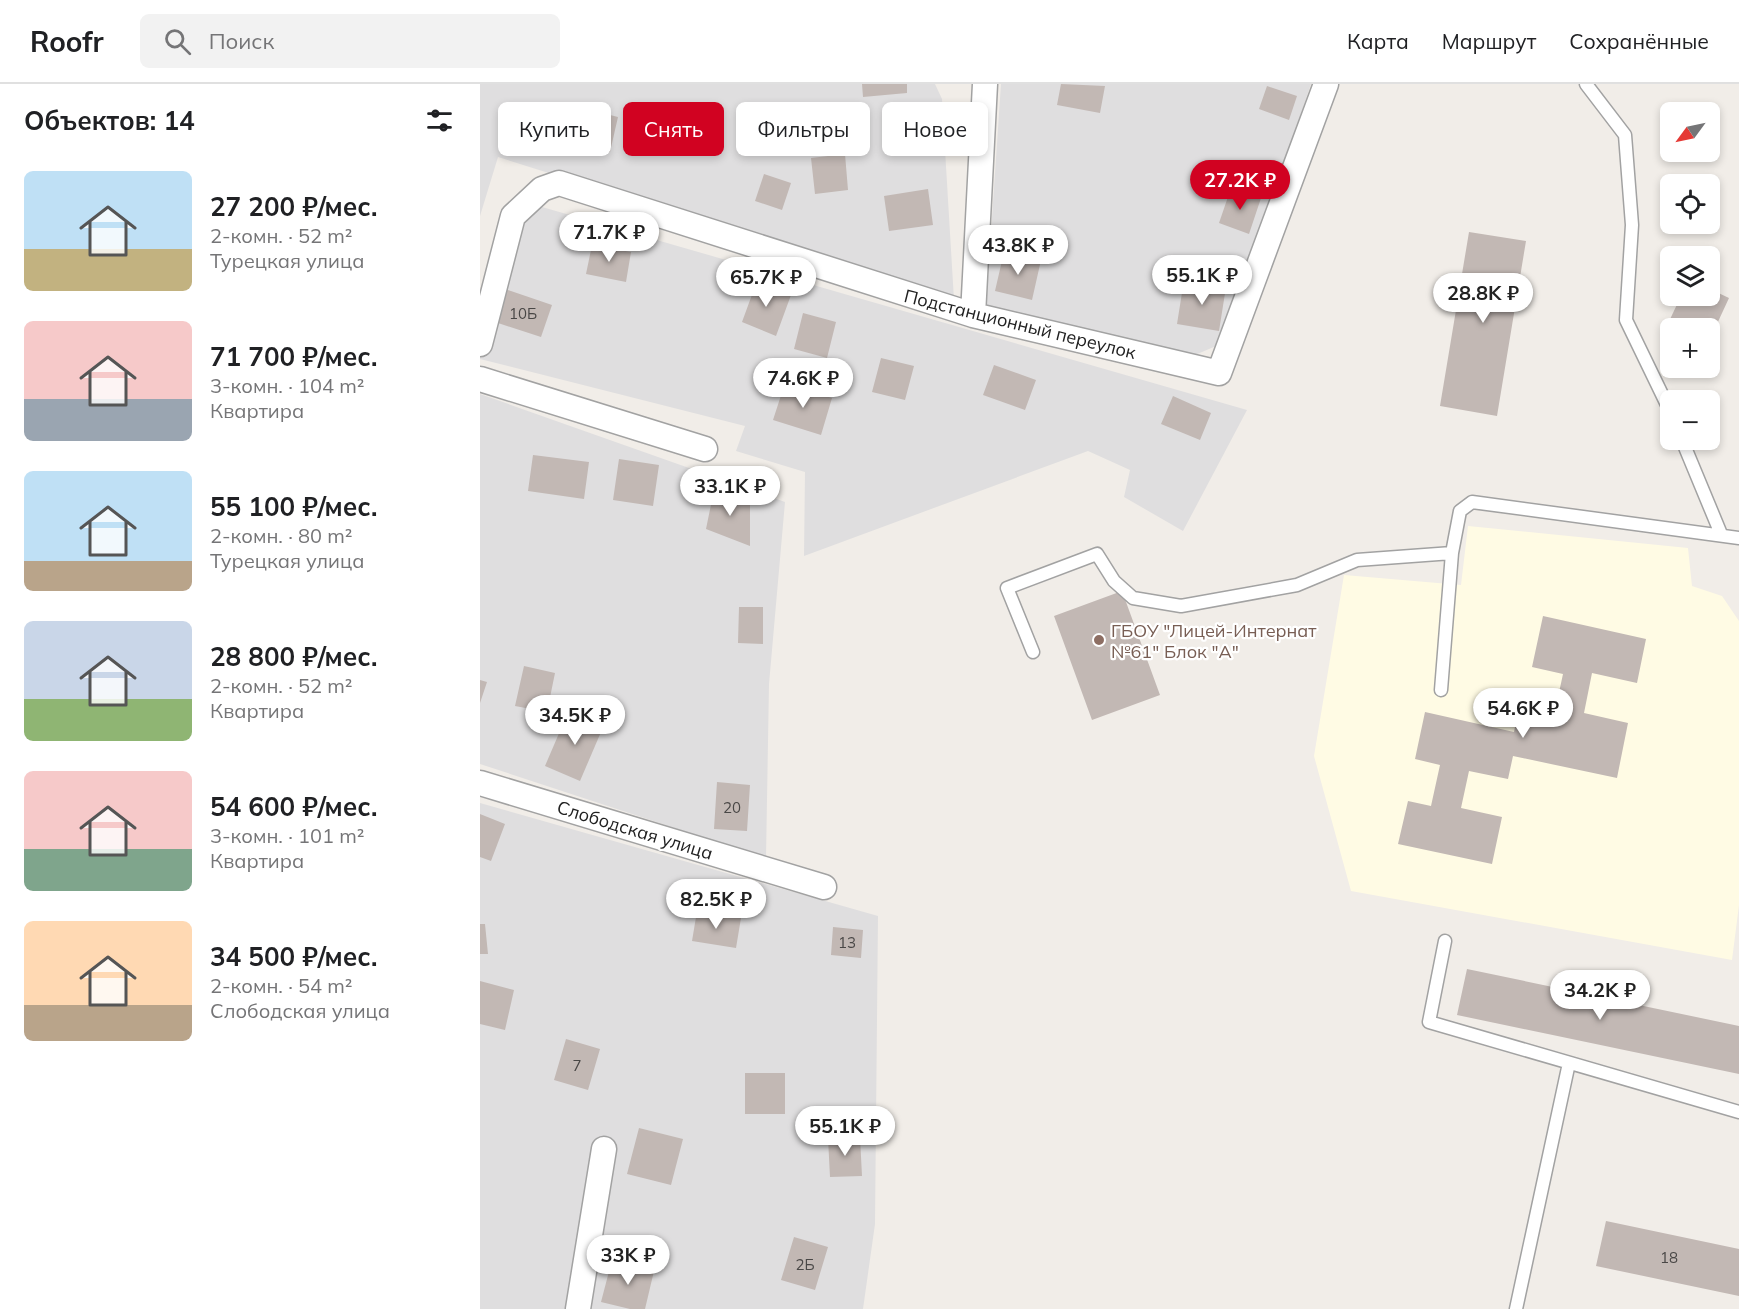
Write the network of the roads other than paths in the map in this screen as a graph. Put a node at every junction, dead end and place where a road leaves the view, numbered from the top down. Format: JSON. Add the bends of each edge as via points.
{"nodes":[{"id":1,"x":1326,"y":84,"type":"edge"},
{"id":2,"x":1586,"y":84,"type":"edge"},
{"id":3,"x":983,"y":85,"type":"edge"},
{"id":4,"x":973,"y":315,"type":"junction"},
{"id":5,"x":480,"y":344,"type":"edge"},
{"id":6,"x":480,"y":379,"type":"edge"},
{"id":7,"x":1660,"y":390,"type":"edge"},
{"id":8,"x":705,"y":449,"type":"dead end"},
{"id":9,"x":1686,"y":450,"type":"edge"},
{"id":10,"x":1721,"y":534,"type":"junction"},
{"id":11,"x":1739,"y":538,"type":"edge"},
{"id":12,"x":1452,"y":554,"type":"junction"},
{"id":13,"x":1033,"y":652,"type":"dead end"},
{"id":14,"x":1441,"y":690,"type":"dead end"},
{"id":15,"x":480,"y":783,"type":"edge"},
{"id":16,"x":824,"y":887,"type":"dead end"},
{"id":17,"x":1445,"y":941,"type":"dead end"},
{"id":18,"x":1569,"y":1063,"type":"junction"},
{"id":19,"x":1739,"y":1112,"type":"edge"},
{"id":20,"x":604,"y":1149,"type":"dead end"},
{"id":21,"x":578,"y":1309,"type":"edge"},
{"id":22,"x":1516,"y":1309,"type":"edge"}],
"edges":[{"from":1,"to":4,"type":"street","name":"Подстанционный переулок","via":[[1219,373]]},
{"from":2,"to":7,"type":"lane","via":[[1624,135],[1632,225],[1626,320]]},
{"from":3,"to":4,"type":"street"},
{"from":4,"to":5,"type":"street","name":"Подстанционный переулок","via":[[559,183],[542,189],[513,216]]},
{"from":6,"to":8,"type":"street"},
{"from":9,"to":10,"type":"lane"},
{"from":10,"to":11,"type":"lane"},
{"from":10,"to":12,"type":"lane","via":[[1472,502],[1460,511]]},
{"from":12,"to":13,"type":"lane","via":[[1357,560],[1297,585],[1181,606],[1133,598],[1114,581],[1097,554],[1007,588]]},
{"from":12,"to":14,"type":"lane"},
{"from":15,"to":16,"type":"street","name":"Слободская улица"},
{"from":17,"to":18,"type":"lane","via":[[1429,1022]]},
{"from":18,"to":19,"type":"lane"},
{"from":18,"to":22,"type":"lane"},
{"from":20,"to":21,"type":"street"}]}
